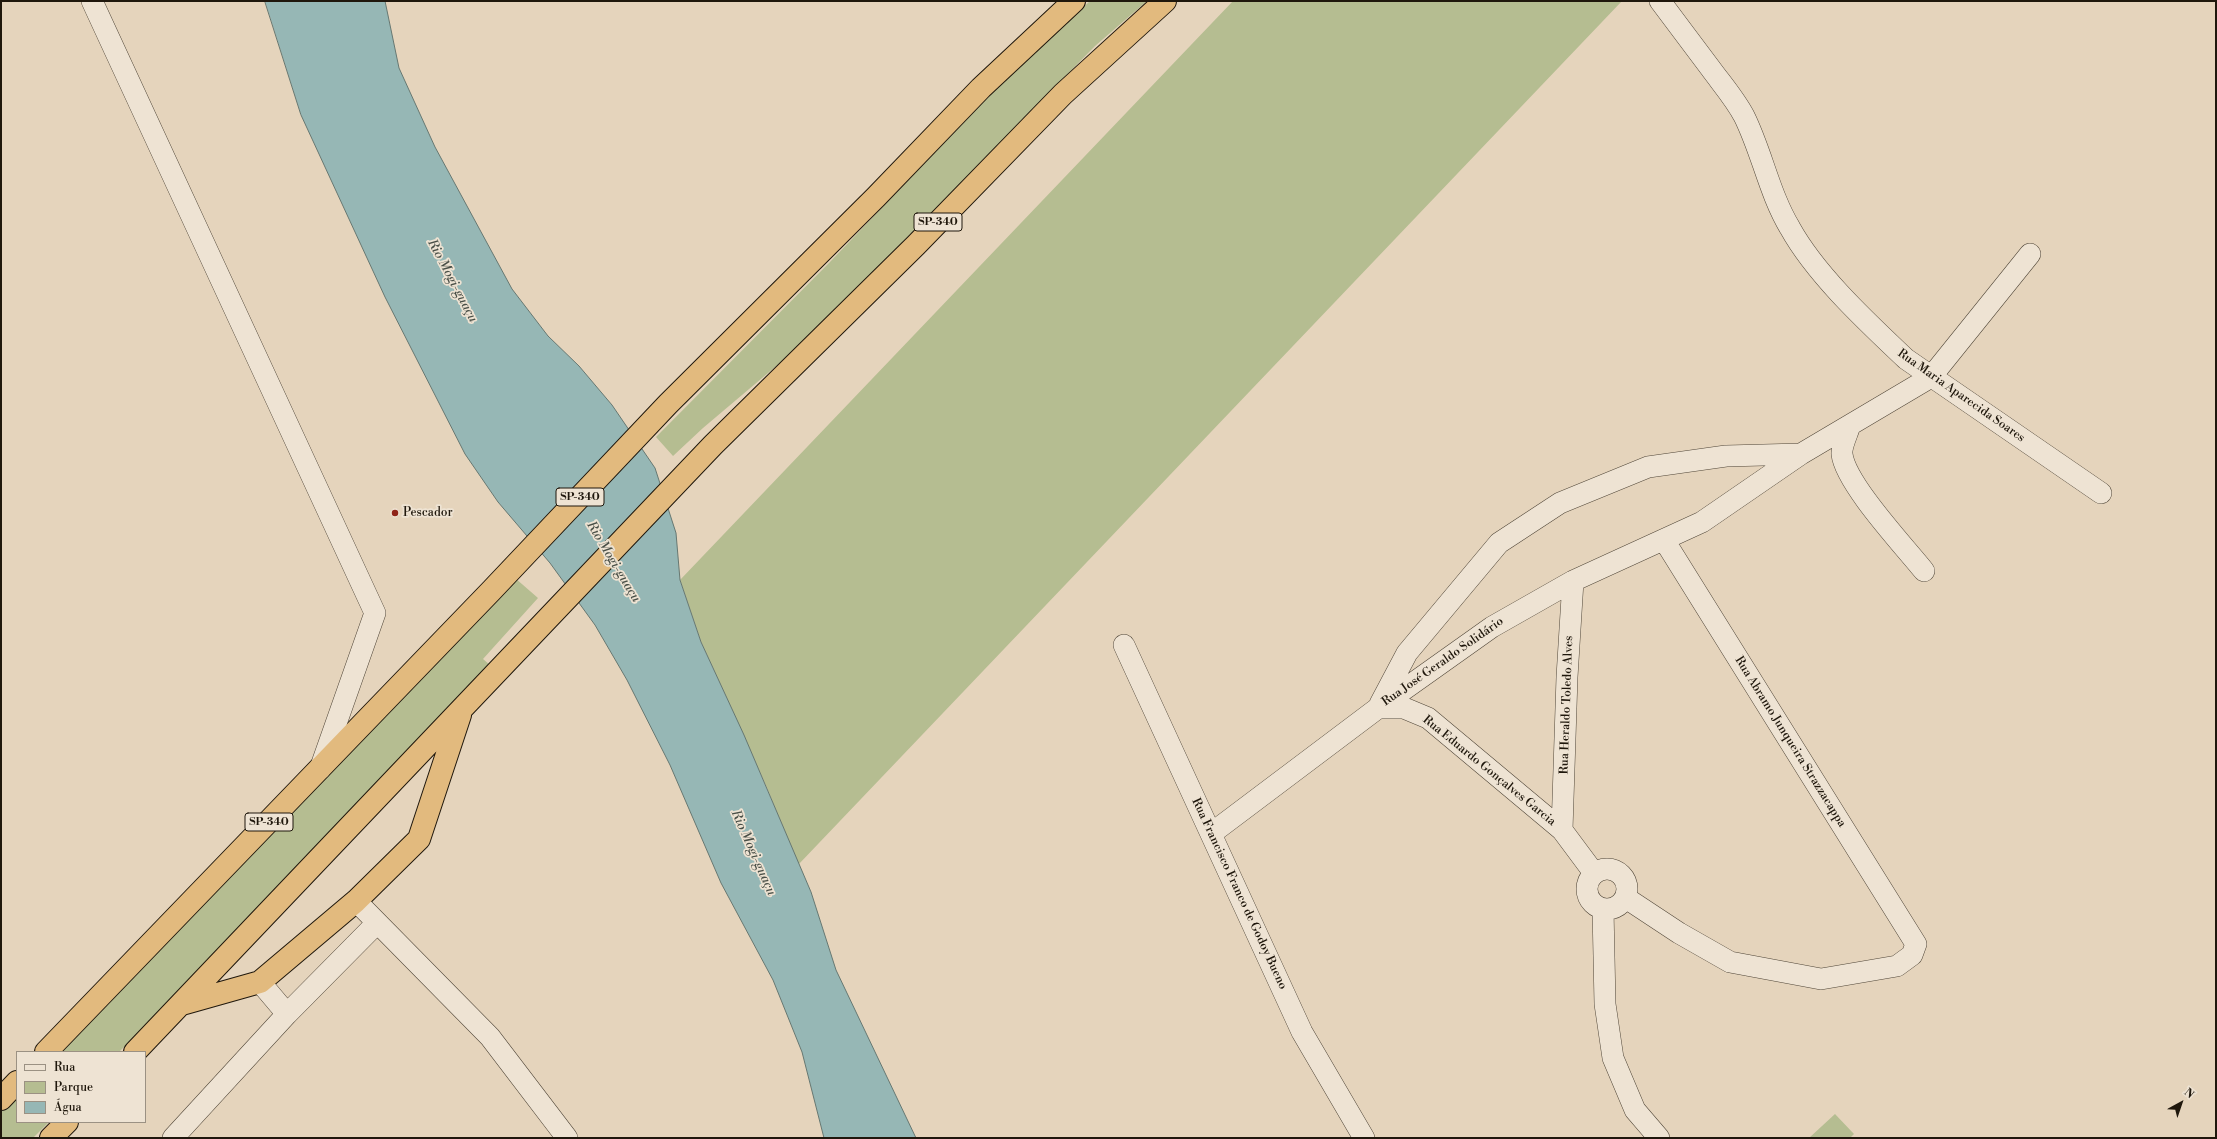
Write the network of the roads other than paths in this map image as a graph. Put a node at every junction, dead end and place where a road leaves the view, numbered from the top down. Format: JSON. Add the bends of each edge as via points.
{"nodes":[{"id":1,"x":92,"y":1,"type":"edge"},
{"id":2,"x":1074,"y":1,"type":"edge"},
{"id":3,"x":1165,"y":1,"type":"edge"},
{"id":4,"x":1660,"y":1,"type":"edge"},
{"id":5,"x":2030,"y":254,"type":"dead end"},
{"id":6,"x":1932,"y":377,"type":"junction"},
{"id":7,"x":1850,"y":425,"type":"junction"},
{"id":8,"x":1801,"y":454,"type":"junction"},
{"id":9,"x":2101,"y":493,"type":"dead end"},
{"id":10,"x":1664,"y":540,"type":"junction"},
{"id":11,"x":1924,"y":571,"type":"dead end"},
{"id":12,"x":1573,"y":581,"type":"junction"},
{"id":13,"x":1124,"y":645,"type":"dead end"},
{"id":14,"x":1378,"y":708,"type":"junction"},
{"id":15,"x":462,"y":709,"type":"junction"},
{"id":16,"x":320,"y":770,"type":"junction"},
{"id":17,"x":1562,"y":830,"type":"junction"},
{"id":18,"x":1212,"y":834,"type":"junction"},
{"id":19,"x":1594,"y":873,"type":"junction"},
{"id":20,"x":1626,"y":898,"type":"junction"},
{"id":21,"x":356,"y":901,"type":"junction"},
{"id":22,"x":1603,"y":909,"type":"junction"},
{"id":23,"x":376,"y":924,"type":"junction"},
{"id":24,"x":260,"y":982,"type":"junction"},
{"id":25,"x":181,"y":1004,"type":"junction"},
{"id":26,"x":287,"y":1014,"type":"junction"},
{"id":27,"x":47,"y":1051,"type":"edge"},
{"id":28,"x":136,"y":1051,"type":"edge"},
{"id":29,"x":16,"y":1083,"type":"edge"},
{"id":30,"x":1,"y":1099,"type":"edge"},
{"id":31,"x":66,"y":1123,"type":"edge"},
{"id":32,"x":51,"y":1138,"type":"edge"},
{"id":33,"x":173,"y":1138,"type":"edge"},
{"id":34,"x":567,"y":1138,"type":"edge"},
{"id":35,"x":1364,"y":1138,"type":"edge"},
{"id":36,"x":1659,"y":1138,"type":"edge"}],
"edges":[{"from":1,"to":16,"type":"street","via":[[375,613]]},
{"from":2,"to":16,"type":"highway","number":"SP-340","via":[[981,88],[876,197],[668,404]]},
{"from":3,"to":15,"type":"highway","number":"SP-340","via":[[1063,94],[916,245],[713,445]]},
{"from":4,"to":6,"type":"street","name":"Rua Maria Aparecida Soares","via":[[1743,115],[1758,147],[1773,193],[1790,228],[1817,266],[1884,339],[1906,359]]},
{"from":5,"to":6,"type":"street","name":"Rua José Geraldo Solidário"},
{"from":6,"to":7,"type":"street","name":"Rua José Geraldo Solidário"},
{"from":6,"to":9,"type":"street","name":"Rua Maria Aparecida Soares"},
{"from":7,"to":8,"type":"street","name":"Rua José Geraldo Solidário"},
{"from":7,"to":11,"type":"street","via":[[1842,452],[1845,468],[1860,491]]},
{"from":8,"to":10,"type":"street","name":"Rua José Geraldo Solidário","via":[[1702,522]]},
{"from":8,"to":14,"type":"street","name":"Rua José Geraldo Solidário","via":[[1726,456],[1648,467],[1560,503],[1499,544],[1407,653]]},
{"from":10,"to":12,"type":"street","name":"Rua José Geraldo Solidário"},
{"from":10,"to":20,"type":"street","name":"Rua Abramo Junqueira Strazzacappa","via":[[1916,944],[1912,955],[1897,966],[1821,979],[1730,962],[1679,933]]},
{"from":12,"to":14,"type":"street","name":"Rua José Geraldo Solidário","via":[[1492,627]]},
{"from":12,"to":17,"type":"street","name":"Rua Heraldo Toledo Alves"},
{"from":13,"to":18,"type":"street","name":"Rua Francisco Franco de Godoy Bueno"},
{"from":14,"to":17,"type":"street","name":"Rua Eduardo Gonçalves Garcia","via":[[1404,708],[1428,718]]},
{"from":14,"to":18,"type":"street"},
{"from":15,"to":21,"type":"highway","via":[[419,839]]},
{"from":15,"to":25,"type":"highway","number":"SP-340"},
{"from":16,"to":27,"type":"highway","number":"SP-340"},
{"from":17,"to":19,"type":"street","name":"Rua Eduardo Gonçalves Garcia"},
{"from":18,"to":35,"type":"street","name":"Rua Francisco Franco de Godoy Bueno","via":[[1302,1032]]},
{"from":19,"to":20,"type":"street","via":[[1607,869],[1620,873],[1626,880]]},
{"from":19,"to":22,"type":"street","via":[[1587,889],[1589,898]]},
{"from":20,"to":22,"type":"street","via":[[1612,909]]},
{"from":21,"to":23,"type":"street"},
{"from":21,"to":24,"type":"highway"},
{"from":22,"to":36,"type":"street","via":[[1605,1004],[1613,1058],[1635,1110]]},
{"from":23,"to":26,"type":"street"},
{"from":23,"to":34,"type":"street","via":[[490,1037]]},
{"from":24,"to":25,"type":"highway"},
{"from":24,"to":26,"type":"street"},
{"from":25,"to":28,"type":"highway","number":"SP-340"},
{"from":26,"to":33,"type":"street"},
{"from":29,"to":30,"type":"highway"},
{"from":31,"to":32,"type":"highway"}]}
